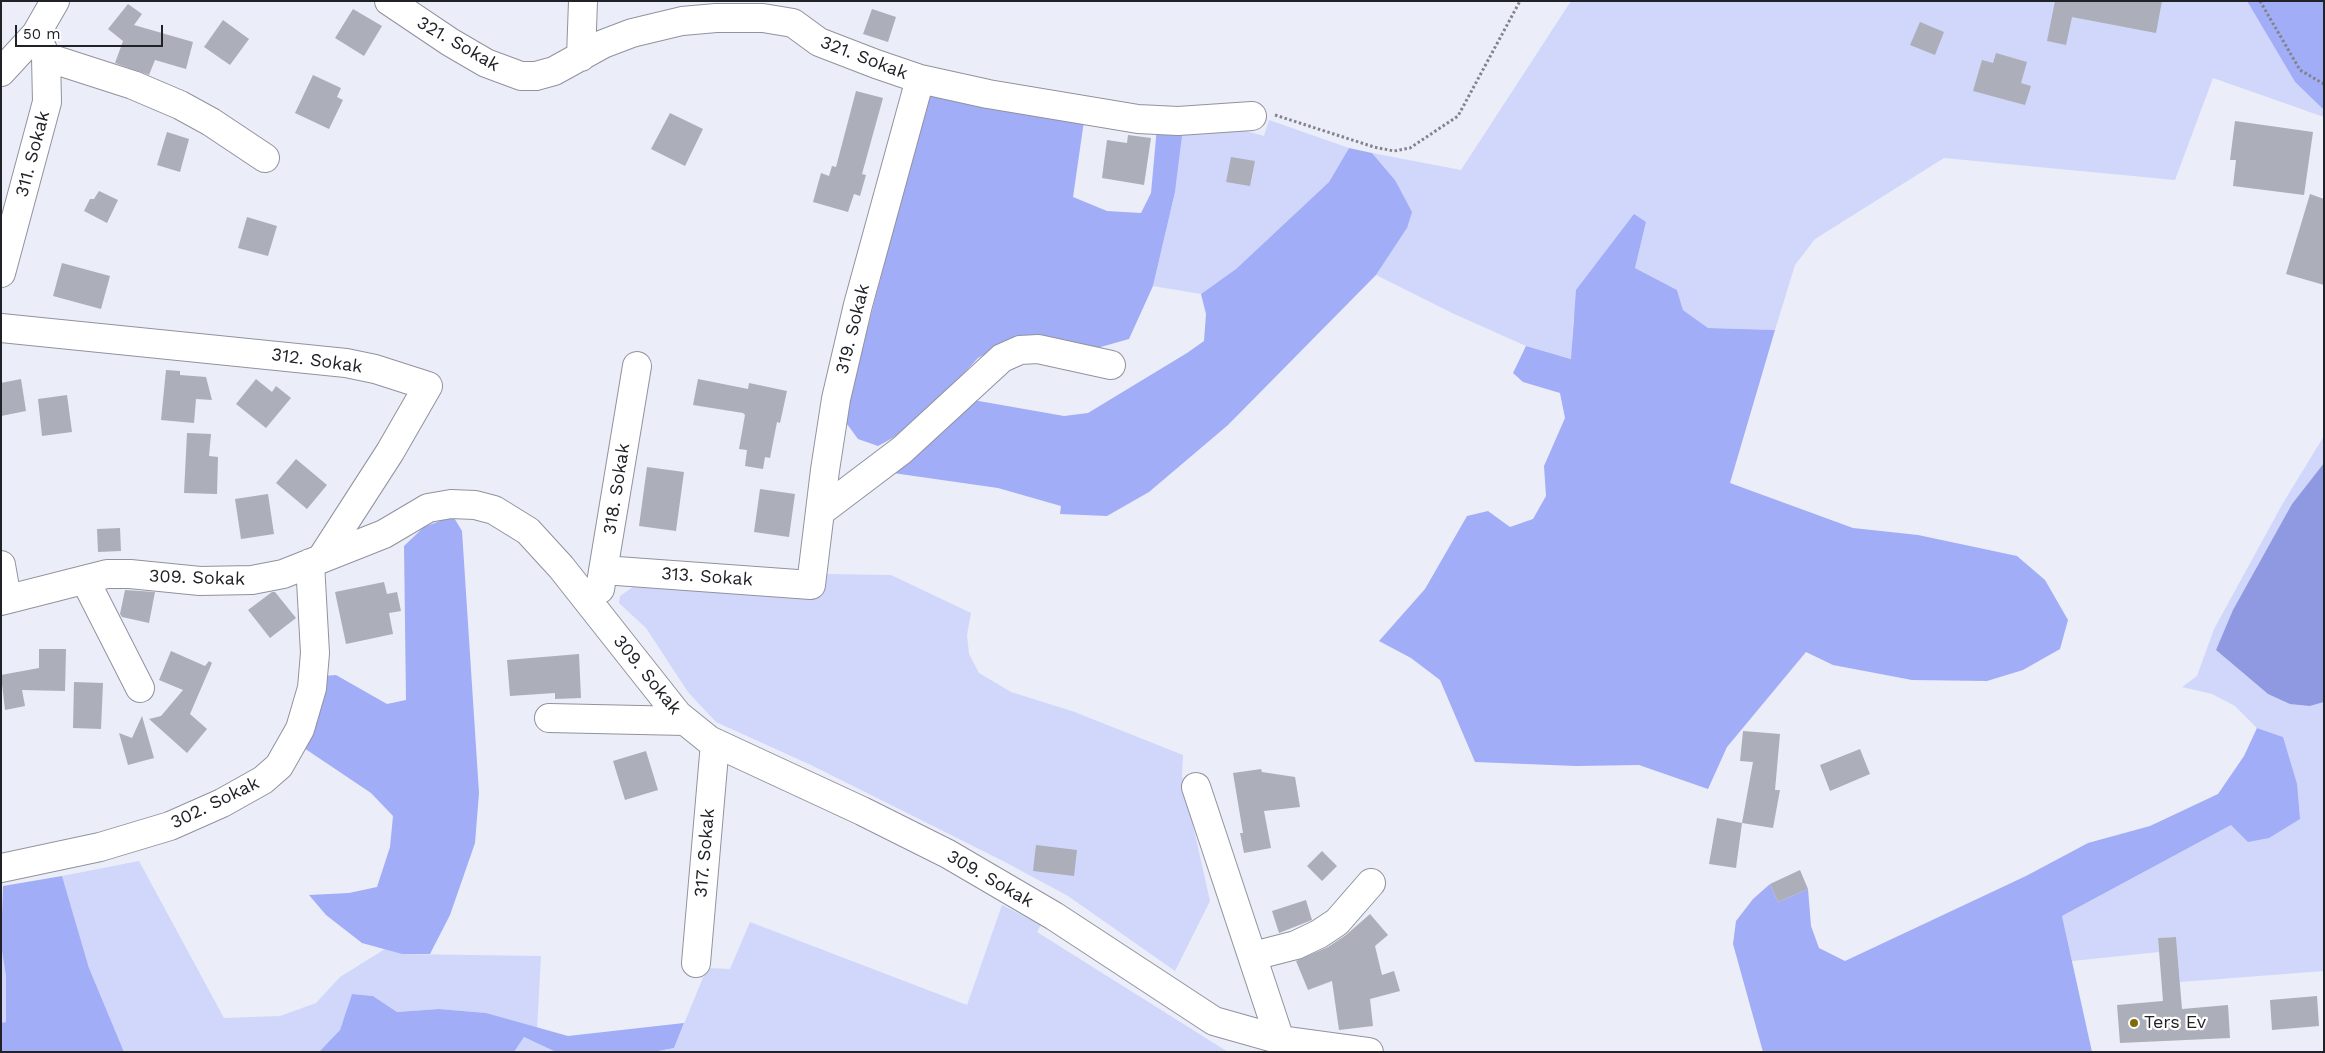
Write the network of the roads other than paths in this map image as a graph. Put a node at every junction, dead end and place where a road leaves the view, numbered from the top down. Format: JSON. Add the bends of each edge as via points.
{"nodes":[{"id":1,"x":55,"y":1,"type":"edge"},
{"id":2,"x":390,"y":1,"type":"edge"},
{"id":3,"x":584,"y":1,"type":"edge"},
{"id":4,"x":794,"y":12,"type":"edge"},
{"id":5,"x":41,"y":45,"type":"junction"},
{"id":6,"x":581,"y":57,"type":"junction"},
{"id":7,"x":1,"y":72,"type":"edge"},
{"id":8,"x":920,"y":79,"type":"junction"},
{"id":9,"x":1252,"y":116,"type":"road end"},
{"id":10,"x":265,"y":158,"type":"dead end"},
{"id":11,"x":1,"y":274,"type":"edge"},
{"id":12,"x":1,"y":328,"type":"edge"},
{"id":13,"x":1111,"y":365,"type":"dead end"},
{"id":14,"x":637,"y":366,"type":"dead end"},
{"id":15,"x":820,"y":512,"type":"junction"},
{"id":16,"x":315,"y":561,"type":"junction"},
{"id":17,"x":1,"y":565,"type":"edge"},
{"id":18,"x":603,"y":570,"type":"junction"},
{"id":19,"x":85,"y":580,"type":"junction"},
{"id":20,"x":811,"y":585,"type":"joint"},
{"id":21,"x":4,"y":600,"type":"edge"},
{"id":22,"x":597,"y":612,"type":"junction"},
{"id":23,"x":140,"y":688,"type":"dead end"},
{"id":24,"x":549,"y":718,"type":"dead end"},
{"id":25,"x":685,"y":721,"type":"junction"},
{"id":26,"x":715,"y":743,"type":"junction"},
{"id":27,"x":1196,"y":788,"type":"dead end"},
{"id":28,"x":1,"y":868,"type":"edge"},
{"id":29,"x":1371,"y":883,"type":"dead end"},
{"id":30,"x":1253,"y":956,"type":"junction"},
{"id":31,"x":696,"y":963,"type":"dead end"},
{"id":32,"x":1214,"y":1021,"type":"junction"},
{"id":33,"x":1283,"y":1046,"type":"edge"},
{"id":34,"x":1246,"y":1052,"type":"edge"},
{"id":35,"x":1362,"y":1052,"type":"edge"}],
"edges":[{"from":1,"to":5,"type":"street"},
{"from":2,"to":6,"type":"street","name":"321. Sokak","via":[[450,42],[509,73],[536,76]]},
{"from":3,"to":6,"type":"street"},
{"from":4,"to":6,"type":"street","name":"321. Sokak","via":[[763,18],[682,21],[632,33]]},
{"from":4,"to":8,"type":"street","name":"321. Sokak","via":[[819,42]]},
{"from":5,"to":7,"type":"street"},
{"from":5,"to":10,"type":"street","via":[[180,106],[211,122]]},
{"from":5,"to":11,"type":"street","name":"311. Sokak","via":[[47,102]]},
{"from":8,"to":9,"type":"street","name":"321. Sokak","via":[[1138,119],[1206,121]]},
{"from":8,"to":15,"type":"street","name":"319. Sokak","via":[[838,389]]},
{"from":12,"to":16,"type":"street","name":"312. Sokak","via":[[346,363],[428,386],[390,452]]},
{"from":13,"to":15,"type":"street","via":[[1038,349],[1020,350],[1002,358],[902,450]]},
{"from":14,"to":18,"type":"street","name":"318. Sokak"},
{"from":15,"to":20,"type":"street","name":"319. Sokak"},
{"from":16,"to":19,"type":"street","name":"309. Sokak","via":[[283,574],[252,580],[200,581],[130,574],[107,574]]},
{"from":16,"to":22,"type":"street","name":"309. Sokak","via":[[384,534],[428,508],[451,504],[475,505],[494,510],[528,531]]},
{"from":16,"to":28,"type":"street","name":"302. Sokak","via":[[312,688],[300,729],[279,766],[255,785],[170,826],[100,847]]},
{"from":17,"to":21,"type":"street"},
{"from":18,"to":20,"type":"street","name":"313. Sokak"},
{"from":18,"to":22,"type":"street","name":"318. Sokak"},
{"from":19,"to":21,"type":"street","name":"309. Sokak"},
{"from":19,"to":23,"type":"street"},
{"from":22,"to":25,"type":"street","name":"309. Sokak"},
{"from":24,"to":25,"type":"street"},
{"from":25,"to":26,"type":"street","name":"309. Sokak"},
{"from":26,"to":31,"type":"street","name":"317. Sokak"},
{"from":26,"to":32,"type":"street","name":"309. Sokak","via":[[948,854],[1054,916]]},
{"from":27,"to":30,"type":"street"},
{"from":29,"to":30,"type":"street","via":[[1337,922],[1319,934],[1296,945]]},
{"from":30,"to":33,"type":"street"},
{"from":32,"to":33,"type":"street","name":"309. Sokak"},
{"from":32,"to":34,"type":"street"},
{"from":33,"to":35,"type":"street","name":"309. Sokak"}]}
